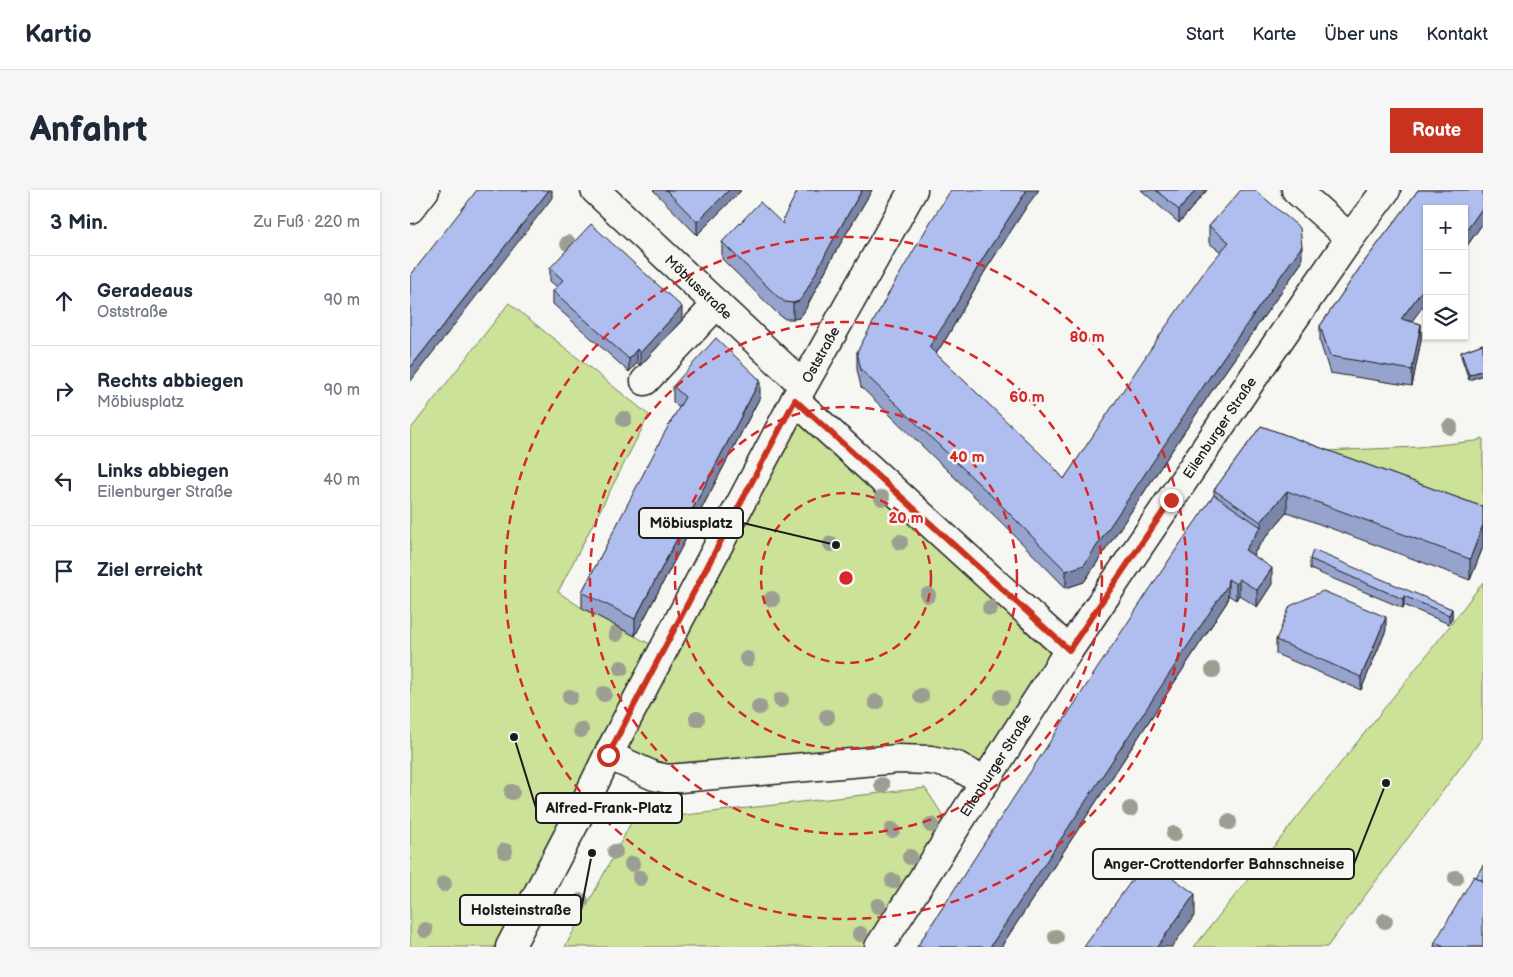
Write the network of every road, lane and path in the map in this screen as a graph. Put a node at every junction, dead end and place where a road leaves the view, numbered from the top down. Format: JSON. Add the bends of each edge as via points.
{"nodes":[{"id":1,"x":425,"y":190,"type":"edge"},
{"id":2,"x":595,"y":190,"type":"edge"},
{"id":3,"x":913,"y":190,"type":"edge"},
{"id":4,"x":1296,"y":190,"type":"edge"},
{"id":5,"x":1386,"y":190,"type":"edge"},
{"id":6,"x":410,"y":209,"type":"edge"},
{"id":7,"x":1350,"y":238,"type":"junction"},
{"id":8,"x":717,"y":304,"type":"junction"},
{"id":9,"x":645,"y":381,"type":"dead end"},
{"id":10,"x":799,"y":392,"type":"junction"},
{"id":11,"x":1069,"y":650,"type":"junction"},
{"id":12,"x":608,"y":755,"type":"junction"},
{"id":13,"x":985,"y":782,"type":"junction"},
{"id":14,"x":510,"y":947,"type":"edge"},
{"id":15,"x":879,"y":947,"type":"edge"}],
"edges":[{"from":1,"to":6,"type":"street"},
{"from":2,"to":8,"type":"street","name":"Möbiusstraße"},
{"from":3,"to":10,"type":"street","name":"Oststraße"},
{"from":4,"to":7,"type":"street"},
{"from":5,"to":7,"type":"street","name":"Eilenburger Straße"},
{"from":7,"to":11,"type":"street","name":"Eilenburger Straße"},
{"from":8,"to":9,"type":"street"},
{"from":8,"to":10,"type":"street","name":"Möbiusstraße"},
{"from":10,"to":11,"type":"street","name":"Möbiusstraße"},
{"from":10,"to":12,"type":"street","name":"Oststraße"},
{"from":11,"to":13,"type":"street","name":"Eilenburger Straße"},
{"from":12,"to":13,"type":"street","via":[[668,779],[898,759],[931,760],[957,766]]},
{"from":12,"to":14,"type":"street","name":"Oststraße"},
{"from":13,"to":15,"type":"street","name":"Eilenburger Straße"}]}
